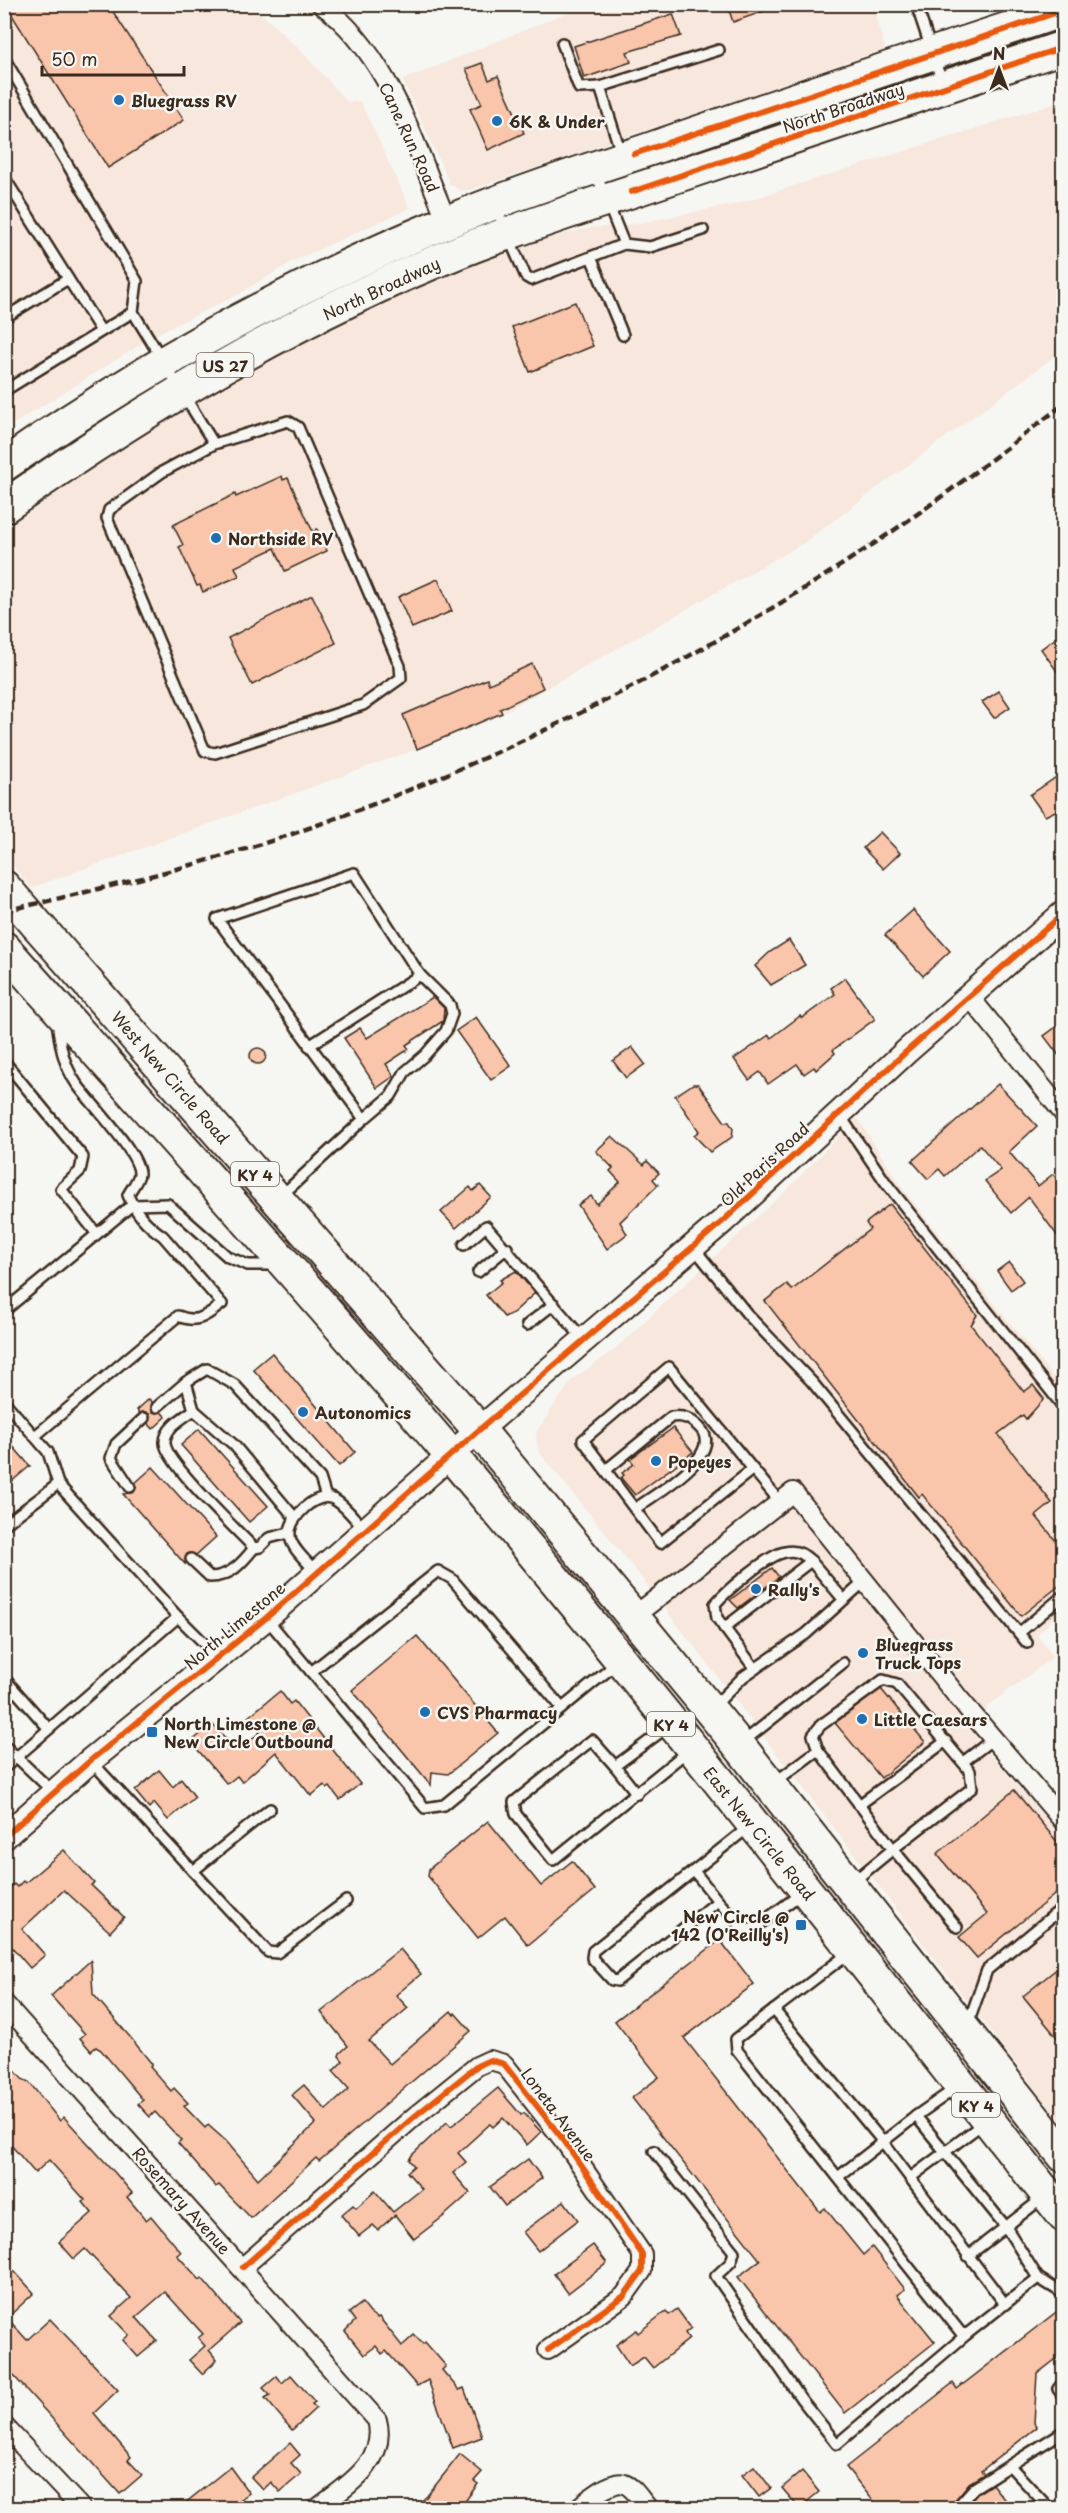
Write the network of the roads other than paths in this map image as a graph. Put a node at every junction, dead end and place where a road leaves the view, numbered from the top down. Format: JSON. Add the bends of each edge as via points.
{"nodes":[{"id":1,"x":321,"y":4,"type":"edge"},
{"id":2,"x":916,"y":4,"type":"edge"},
{"id":3,"x":1064,"y":10,"type":"edge"},
{"id":4,"x":562,"y":43,"type":"dead end"},
{"id":5,"x":1064,"y":47,"type":"edge"},
{"id":6,"x":719,"y":50,"type":"dead end"},
{"id":7,"x":933,"y":53,"type":"junction"},
{"id":8,"x":4,"y":58,"type":"edge"},
{"id":9,"x":600,"y":87,"type":"junction"},
{"id":10,"x":944,"y":87,"type":"junction"},
{"id":11,"x":608,"y":163,"type":"junction"},
{"id":12,"x":4,"y":177,"type":"edge"},
{"id":13,"x":607,"y":200,"type":"junction"},
{"id":14,"x":494,"y":204,"type":"junction"},
{"id":15,"x":447,"y":222,"type":"junction"},
{"id":16,"x":703,"y":230,"type":"dead end"},
{"id":17,"x":507,"y":235,"type":"junction"},
{"id":18,"x":624,"y":244,"type":"junction"},
{"id":19,"x":461,"y":252,"type":"junction"},
{"id":20,"x":591,"y":257,"type":"junction"},
{"id":21,"x":68,"y":279,"type":"junction"},
{"id":22,"x":133,"y":312,"type":"junction"},
{"id":23,"x":4,"y":318,"type":"edge"},
{"id":24,"x":101,"y":331,"type":"junction"},
{"id":25,"x":623,"y":335,"type":"dead end"},
{"id":26,"x":163,"y":362,"type":"junction"},
{"id":27,"x":182,"y":390,"type":"junction"},
{"id":28,"x":4,"y":391,"type":"edge"},
{"id":29,"x":214,"y":444,"type":"junction"},
{"id":30,"x":4,"y":465,"type":"edge"},
{"id":31,"x":4,"y":507,"type":"edge"},
{"id":32,"x":4,"y":887,"type":"edge"},
{"id":33,"x":1064,"y":913,"type":"edge"},
{"id":34,"x":4,"y":948,"type":"edge"},
{"id":35,"x":420,"y":975,"type":"junction"},
{"id":36,"x":969,"y":996,"type":"junction"},
{"id":37,"x":55,"y":1005,"type":"junction"},
{"id":38,"x":309,"y":1046,"type":"junction"},
{"id":39,"x":4,"y":1061,"type":"edge"},
{"id":40,"x":839,"y":1113,"type":"junction"},
{"id":41,"x":1064,"y":1114,"type":"edge"},
{"id":42,"x":364,"y":1119,"type":"junction"},
{"id":43,"x":277,"y":1199,"type":"junction"},
{"id":44,"x":132,"y":1205,"type":"junction"},
{"id":45,"x":96,"y":1233,"type":"junction"},
{"id":46,"x":464,"y":1245,"type":"dead end"},
{"id":47,"x":693,"y":1246,"type":"junction"},
{"id":48,"x":507,"y":1248,"type":"junction"},
{"id":49,"x":286,"y":1265,"type":"junction"},
{"id":50,"x":478,"y":1272,"type":"dead end"},
{"id":51,"x":554,"y":1304,"type":"junction"},
{"id":52,"x":4,"y":1311,"type":"edge"},
{"id":53,"x":526,"y":1325,"type":"dead end"},
{"id":54,"x":584,"y":1340,"type":"junction"},
{"id":55,"x":186,"y":1382,"type":"junction"},
{"id":56,"x":4,"y":1401,"type":"edge"},
{"id":57,"x":157,"y":1407,"type":"dead end"},
{"id":58,"x":1064,"y":1408,"type":"edge"},
{"id":59,"x":194,"y":1410,"type":"junction"},
{"id":60,"x":144,"y":1418,"type":"dead end"},
{"id":61,"x":479,"y":1430,"type":"junction"},
{"id":62,"x":36,"y":1436,"type":"junction"},
{"id":63,"x":450,"y":1455,"type":"junction"},
{"id":64,"x":753,"y":1469,"type":"junction"},
{"id":65,"x":606,"y":1470,"type":"junction"},
{"id":66,"x":58,"y":1484,"type":"junction"},
{"id":67,"x":130,"y":1488,"type":"dead end"},
{"id":68,"x":326,"y":1497,"type":"junction"},
{"id":69,"x":780,"y":1502,"type":"junction"},
{"id":70,"x":634,"y":1509,"type":"junction"},
{"id":71,"x":296,"y":1518,"type":"junction"},
{"id":72,"x":4,"y":1525,"type":"edge"},
{"id":73,"x":365,"y":1530,"type":"junction"},
{"id":74,"x":289,"y":1533,"type":"junction"},
{"id":75,"x":254,"y":1548,"type":"junction"},
{"id":76,"x":191,"y":1559,"type":"dead end"},
{"id":77,"x":811,"y":1561,"type":"junction"},
{"id":78,"x":317,"y":1573,"type":"junction"},
{"id":79,"x":865,"y":1581,"type":"junction"},
{"id":80,"x":1064,"y":1595,"type":"edge"},
{"id":81,"x":843,"y":1599,"type":"junction"},
{"id":82,"x":178,"y":1617,"type":"junction"},
{"id":83,"x":633,"y":1617,"type":"junction"},
{"id":84,"x":266,"y":1618,"type":"junction"},
{"id":85,"x":724,"y":1628,"type":"junction"},
{"id":86,"x":1019,"y":1633,"type":"junction"},
{"id":87,"x":1027,"y":1643,"type":"dead end"},
{"id":88,"x":218,"y":1656,"type":"junction"},
{"id":89,"x":620,"y":1661,"type":"junction"},
{"id":90,"x":843,"y":1663,"type":"dead end"},
{"id":91,"x":755,"y":1669,"type":"junction"},
{"id":92,"x":311,"y":1672,"type":"junction"},
{"id":93,"x":4,"y":1678,"type":"edge"},
{"id":94,"x":562,"y":1708,"type":"junction"},
{"id":95,"x":710,"y":1710,"type":"junction"},
{"id":96,"x":671,"y":1725,"type":"junction"},
{"id":97,"x":49,"y":1729,"type":"junction"},
{"id":98,"x":993,"y":1739,"type":"junction"},
{"id":99,"x":946,"y":1741,"type":"junction"},
{"id":100,"x":4,"y":1745,"type":"edge"},
{"id":101,"x":738,"y":1745,"type":"junction"},
{"id":102,"x":691,"y":1749,"type":"junction"},
{"id":103,"x":818,"y":1750,"type":"junction"},
{"id":104,"x":17,"y":1757,"type":"junction"},
{"id":105,"x":91,"y":1760,"type":"junction"},
{"id":106,"x":963,"y":1762,"type":"junction"},
{"id":107,"x":615,"y":1766,"type":"junction"},
{"id":108,"x":4,"y":1768,"type":"edge"},
{"id":109,"x":771,"y":1786,"type":"junction"},
{"id":110,"x":53,"y":1793,"type":"junction"},
{"id":111,"x":637,"y":1794,"type":"junction"},
{"id":112,"x":859,"y":1805,"type":"junction"},
{"id":113,"x":270,"y":1809,"type":"dead end"},
{"id":114,"x":1064,"y":1822,"type":"edge"},
{"id":115,"x":752,"y":1825,"type":"junction"},
{"id":116,"x":4,"y":1837,"type":"edge"},
{"id":117,"x":893,"y":1850,"type":"junction"},
{"id":118,"x":193,"y":1871,"type":"junction"},
{"id":119,"x":694,"y":1871,"type":"junction"},
{"id":120,"x":849,"y":1885,"type":"junction"},
{"id":121,"x":806,"y":1890,"type":"junction"},
{"id":122,"x":346,"y":1901,"type":"dead end"},
{"id":123,"x":718,"y":1901,"type":"junction"},
{"id":124,"x":1056,"y":1914,"type":"dead end"},
{"id":125,"x":957,"y":1927,"type":"dead end"},
{"id":126,"x":853,"y":1950,"type":"junction"},
{"id":127,"x":4,"y":2002,"type":"edge"},
{"id":128,"x":774,"y":2010,"type":"junction"},
{"id":129,"x":965,"y":2032,"type":"junction"},
{"id":130,"x":960,"y":2085,"type":"junction"},
{"id":131,"x":916,"y":2116,"type":"junction"},
{"id":132,"x":988,"y":2120,"type":"junction"},
{"id":133,"x":883,"y":2142,"type":"junction"},
{"id":134,"x":654,"y":2151,"type":"dead end"},
{"id":135,"x":947,"y":2151,"type":"junction"},
{"id":136,"x":1064,"y":2156,"type":"edge"},
{"id":137,"x":838,"y":2177,"type":"junction"},
{"id":138,"x":910,"y":2178,"type":"junction"},
{"id":139,"x":1055,"y":2206,"type":"edge"},
{"id":140,"x":1006,"y":2227,"type":"junction"},
{"id":141,"x":968,"y":2256,"type":"junction"},
{"id":142,"x":243,"y":2267,"type":"junction"},
{"id":143,"x":1038,"y":2278,"type":"junction"},
{"id":144,"x":1064,"y":2294,"type":"edge"},
{"id":145,"x":1005,"y":2304,"type":"junction"},
{"id":146,"x":967,"y":2334,"type":"junction"},
{"id":147,"x":548,"y":2350,"type":"dead end"},
{"id":148,"x":1064,"y":2381,"type":"edge"},
{"id":149,"x":1064,"y":2397,"type":"edge"},
{"id":150,"x":4,"y":2426,"type":"edge"},
{"id":151,"x":1064,"y":2431,"type":"edge"},
{"id":152,"x":1010,"y":2466,"type":"junction"},
{"id":153,"x":81,"y":2508,"type":"edge"},
{"id":154,"x":318,"y":2508,"type":"edge"},
{"id":155,"x":578,"y":2508,"type":"edge"},
{"id":156,"x":648,"y":2508,"type":"edge"},
{"id":157,"x":956,"y":2508,"type":"edge"},
{"id":158,"x":1049,"y":2508,"type":"edge"}],
"edges":[{"from":1,"to":15,"type":"street","name":"Cane Run Road","via":[[351,33],[388,85]]},
{"from":2,"to":7,"type":"lane"},
{"from":3,"to":7,"type":"highway","name":"North Broadway","number":"US 27"},
{"from":4,"to":9,"type":"lane","via":[[579,88]]},
{"from":5,"to":10,"type":"highway","name":"North Broadway","number":"US 27"},
{"from":6,"to":9,"type":"lane"},
{"from":7,"to":10,"type":"lane"},
{"from":7,"to":11,"type":"highway","name":"North Broadway","number":"US 27"},
{"from":8,"to":22,"type":"lane","via":[[137,281]]},
{"from":9,"to":11,"type":"lane"},
{"from":10,"to":13,"type":"highway","name":"North Broadway","number":"US 27"},
{"from":11,"to":13,"type":"lane"},
{"from":11,"to":14,"type":"highway","name":"North Broadway","number":"US 27"},
{"from":12,"to":21,"type":"lane"},
{"from":13,"to":17,"type":"highway","name":"North Broadway","number":"US 27"},
{"from":13,"to":18,"type":"lane"},
{"from":14,"to":15,"type":"highway","name":"North Broadway","number":"US 27"},
{"from":14,"to":17,"type":"lane"},
{"from":15,"to":19,"type":"street","name":"Cane Run Road"},
{"from":15,"to":26,"type":"highway","name":"North Broadway","number":"US 27","via":[[291,293]]},
{"from":16,"to":18,"type":"lane","via":[[650,247]]},
{"from":17,"to":19,"type":"highway","name":"North Broadway","number":"US 27"},
{"from":17,"to":20,"type":"lane","via":[[531,280]]},
{"from":18,"to":20,"type":"lane"},
{"from":19,"to":27,"type":"highway","name":"North Broadway","number":"US 27","via":[[298,326]]},
{"from":20,"to":25,"type":"lane"},
{"from":21,"to":23,"type":"lane"},
{"from":21,"to":24,"type":"lane"},
{"from":22,"to":24,"type":"lane"},
{"from":22,"to":26,"type":"lane"},
{"from":24,"to":28,"type":"lane"},
{"from":26,"to":27,"type":"lane"},
{"from":26,"to":30,"type":"highway","name":"North Broadway","number":"US 27"},
{"from":27,"to":29,"type":"lane"},
{"from":27,"to":31,"type":"highway","name":"North Broadway","number":"US 27"},
{"from":29,"to":29,"type":"lane","via":[[288,421],[298,427],[400,666],[401,678],[363,705],[215,753],[205,751],[107,518],[109,510],[162,472]]},
{"from":32,"to":43,"type":"highway","name":"West New Circle Road","number":"KY 4"},
{"from":33,"to":36,"type":"street","name":"Old Paris Road"},
{"from":34,"to":37,"type":"highway","number":"KY 4"},
{"from":35,"to":38,"type":"lane"},
{"from":35,"to":38,"type":"lane","via":[[354,873],[217,919]]},
{"from":35,"to":42,"type":"lane","via":[[450,1005],[452,1014],[446,1031],[405,1072],[391,1095]]},
{"from":36,"to":40,"type":"street","name":"Old Paris Road"},
{"from":36,"to":41,"type":"street"},
{"from":37,"to":44,"type":"lane","via":[[63,1059],[137,1166],[139,1176],[128,1195]]},
{"from":37,"to":49,"type":"highway","number":"KY 4"},
{"from":38,"to":42,"type":"lane"},
{"from":39,"to":45,"type":"lane","via":[[83,1157],[80,1171],[61,1189]]},
{"from":40,"to":47,"type":"street","name":"Old Paris Road"},
{"from":40,"to":58,"type":"lane","via":[[886,1183]]},
{"from":42,"to":43,"type":"lane"},
{"from":43,"to":61,"type":"highway","name":"West New Circle Road","number":"KY 4"},
{"from":44,"to":45,"type":"lane"},
{"from":44,"to":49,"type":"lane","via":[[168,1204],[228,1257],[248,1265]]},
{"from":44,"to":62,"type":"lane","via":[[222,1304],[201,1319],[191,1321],[178,1316]]},
{"from":45,"to":52,"type":"lane"},
{"from":46,"to":48,"type":"lane","via":[[486,1227]]},
{"from":47,"to":54,"type":"street","name":"Old Paris Road"},
{"from":47,"to":86,"type":"lane","via":[[748,1316],[812,1382]]},
{"from":48,"to":50,"type":"lane"},
{"from":48,"to":51,"type":"lane"},
{"from":49,"to":63,"type":"highway","number":"KY 4"},
{"from":51,"to":53,"type":"lane"},
{"from":51,"to":54,"type":"lane"},
{"from":54,"to":61,"type":"street","name":"Old Paris Road"},
{"from":55,"to":57,"type":"lane"},
{"from":55,"to":59,"type":"lane"},
{"from":55,"to":68,"type":"lane","via":[[207,1370],[235,1385],[320,1478]]},
{"from":56,"to":62,"type":"lane"},
{"from":59,"to":71,"type":"lane","via":[[234,1445]]},
{"from":59,"to":75,"type":"lane","via":[[167,1432],[167,1450],[193,1484]]},
{"from":60,"to":67,"type":"lane","via":[[116,1444],[111,1458]]},
{"from":61,"to":63,"type":"street","name":"North Limestone"},
{"from":61,"to":83,"type":"highway","number":"KY 4"},
{"from":62,"to":66,"type":"lane","via":[[48,1452]]},
{"from":63,"to":73,"type":"street","name":"North Limestone"},
{"from":63,"to":89,"type":"highway","name":"East New Circle Road","number":"KY 4"},
{"from":64,"to":65,"type":"lane","via":[[669,1367],[583,1440]]},
{"from":64,"to":69,"type":"lane"},
{"from":64,"to":70,"type":"lane","via":[[660,1543]]},
{"from":65,"to":70,"type":"lane"},
{"from":65,"to":70,"type":"lane","via":[[671,1417],[692,1421],[702,1431],[706,1441],[704,1453],[696,1464]]},
{"from":66,"to":72,"type":"lane"},
{"from":66,"to":82,"type":"lane"},
{"from":68,"to":71,"type":"lane","via":[[314,1501]]},
{"from":68,"to":73,"type":"lane","via":[[335,1500]]},
{"from":69,"to":79,"type":"street","via":[[793,1492]]},
{"from":69,"to":83,"type":"street"},
{"from":71,"to":74,"type":"lane"},
{"from":73,"to":78,"type":"street","name":"North Limestone"},
{"from":74,"to":75,"type":"lane","via":[[269,1538]]},
{"from":74,"to":78,"type":"lane","via":[[291,1542]]},
{"from":75,"to":76,"type":"lane","via":[[223,1577],[210,1577]]},
{"from":77,"to":81,"type":"lane"},
{"from":77,"to":85,"type":"lane"},
{"from":77,"to":85,"type":"lane","via":[[789,1551],[766,1562],[715,1604],[714,1611]]},
{"from":78,"to":84,"type":"street","name":"North Limestone"},
{"from":79,"to":81,"type":"lane"},
{"from":79,"to":98,"type":"street"},
{"from":80,"to":86,"type":"lane"},
{"from":81,"to":91,"type":"lane","via":[[806,1634]]},
{"from":82,"to":88,"type":"lane"},
{"from":82,"to":97,"type":"lane"},
{"from":83,"to":95,"type":"highway","number":"KY 4"},
{"from":84,"to":88,"type":"street","name":"North Limestone"},
{"from":84,"to":92,"type":"lane"},
{"from":85,"to":91,"type":"lane"},
{"from":86,"to":87,"type":"lane"},
{"from":88,"to":105,"type":"street","name":"North Limestone"},
{"from":89,"to":94,"type":"lane"},
{"from":89,"to":96,"type":"highway","name":"East New Circle Road","number":"KY 4"},
{"from":90,"to":101,"type":"lane"},
{"from":91,"to":95,"type":"lane"},
{"from":92,"to":94,"type":"lane","via":[[438,1571],[452,1579]]},
{"from":92,"to":94,"type":"lane","via":[[425,1808],[444,1805]]},
{"from":93,"to":97,"type":"lane"},
{"from":95,"to":101,"type":"highway","number":"KY 4"},
{"from":96,"to":102,"type":"highway","name":"East New Circle Road","number":"KY 4"},
{"from":96,"to":107,"type":"lane"},
{"from":97,"to":104,"type":"lane"},
{"from":98,"to":106,"type":"lane"},
{"from":98,"to":114,"type":"street"},
{"from":99,"to":103,"type":"lane","via":[[897,1684],[883,1680],[821,1725],[813,1735]]},
{"from":99,"to":106,"type":"lane"},
{"from":99,"to":112,"type":"lane"},
{"from":100,"to":104,"type":"lane"},
{"from":101,"to":109,"type":"highway","number":"KY 4"},
{"from":102,"to":111,"type":"lane"},
{"from":102,"to":115,"type":"highway","name":"East New Circle Road","number":"KY 4"},
{"from":103,"to":109,"type":"lane"},
{"from":103,"to":112,"type":"lane"},
{"from":104,"to":108,"type":"lane"},
{"from":104,"to":110,"type":"lane"},
{"from":105,"to":110,"type":"street","name":"North Limestone"},
{"from":105,"to":118,"type":"lane"},
{"from":106,"to":117,"type":"lane","via":[[970,1771],[972,1788]]},
{"from":107,"to":111,"type":"lane"},
{"from":107,"to":111,"type":"lane","via":[[592,1740],[514,1802],[516,1814],[553,1860]]},
{"from":109,"to":120,"type":"highway","number":"KY 4"},
{"from":110,"to":116,"type":"street","name":"North Limestone"},
{"from":112,"to":117,"type":"lane"},
{"from":113,"to":118,"type":"lane"},
{"from":115,"to":119,"type":"lane"},
{"from":115,"to":121,"type":"highway","name":"East New Circle Road","number":"KY 4"},
{"from":117,"to":120,"type":"lane"},
{"from":117,"to":125,"type":"lane"},
{"from":118,"to":122,"type":"lane","via":[[268,1952],[277,1953]]},
{"from":119,"to":123,"type":"lane"},
{"from":119,"to":123,"type":"lane","via":[[593,1951],[592,1958],[617,1981]]},
{"from":120,"to":129,"type":"highway","number":"KY 4"},
{"from":121,"to":123,"type":"lane","via":[[753,1929],[743,1929]]},
{"from":121,"to":126,"type":"highway","name":"East New Circle Road","number":"KY 4"},
{"from":124,"to":129,"type":"lane","via":[[987,1970]]},
{"from":126,"to":128,"type":"lane"},
{"from":126,"to":130,"type":"highway","name":"East New Circle Road","number":"KY 4"},
{"from":127,"to":142,"type":"street","name":"Rosemary Avenue"},
{"from":128,"to":133,"type":"lane"},
{"from":128,"to":137,"type":"lane","via":[[736,2038],[737,2050]]},
{"from":129,"to":136,"type":"highway","number":"KY 4"},
{"from":130,"to":131,"type":"lane"},
{"from":130,"to":132,"type":"highway","name":"East New Circle Road","number":"KY 4"},
{"from":131,"to":133,"type":"lane"},
{"from":131,"to":135,"type":"lane"},
{"from":132,"to":135,"type":"lane"},
{"from":132,"to":139,"type":"highway","name":"East New Circle Road","number":"KY 4"},
{"from":133,"to":137,"type":"lane"},
{"from":133,"to":138,"type":"lane"},
{"from":134,"to":146,"type":"lane","via":[[734,2252],[731,2262],[716,2277],[837,2444]]},
{"from":135,"to":138,"type":"lane"},
{"from":135,"to":140,"type":"lane"},
{"from":137,"to":146,"type":"lane","via":[[961,2333]]},
{"from":138,"to":141,"type":"lane"},
{"from":139,"to":140,"type":"lane"},
{"from":140,"to":141,"type":"lane"},
{"from":140,"to":143,"type":"lane"},
{"from":141,"to":145,"type":"lane"},
{"from":142,"to":147,"type":"street","name":"Loneta Avenue","via":[[477,2066],[490,2060],[499,2062],[565,2142],[642,2254],[642,2271],[624,2296]]},
{"from":142,"to":154,"type":"street","name":"Rosemary Avenue","via":[[377,2420],[380,2441],[375,2456]]},
{"from":143,"to":144,"type":"lane"},
{"from":143,"to":145,"type":"lane"},
{"from":145,"to":146,"type":"lane"},
{"from":148,"to":149,"type":"lane","via":[[1058,2390]]},
{"from":150,"to":153,"type":"street"},
{"from":151,"to":152,"type":"lane"},
{"from":152,"to":157,"type":"lane","via":[[974,2488]]},
{"from":152,"to":158,"type":"lane"},
{"from":155,"to":156,"type":"street","via":[[617,2483],[633,2490]]}]}
